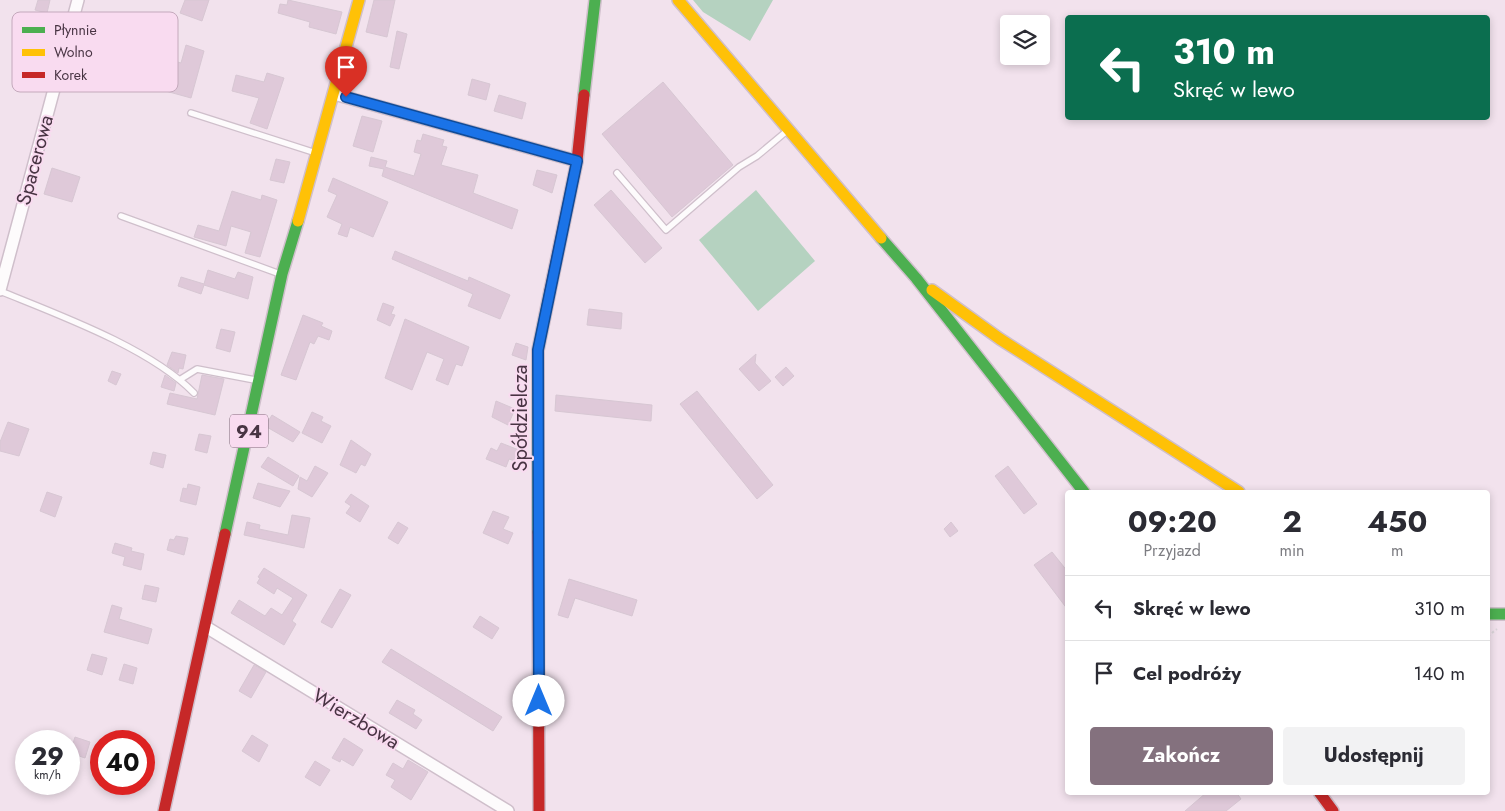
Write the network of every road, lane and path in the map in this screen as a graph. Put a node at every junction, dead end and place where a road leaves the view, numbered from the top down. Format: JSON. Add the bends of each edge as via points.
{"nodes":[{"id":1,"x":359,"y":0,"type":"edge"},
{"id":2,"x":595,"y":0,"type":"edge"},
{"id":3,"x":678,"y":0,"type":"edge"},
{"id":4,"x":53,"y":92,"type":"edge"},
{"id":5,"x":334,"y":94,"type":"junction"},
{"id":6,"x":191,"y":113,"type":"dead end"},
{"id":7,"x":789,"y":128,"type":"junction"},
{"id":8,"x":318,"y":153,"type":"junction"},
{"id":9,"x":577,"y":161,"type":"junction"},
{"id":10,"x":618,"y":173,"type":"dead end"},
{"id":11,"x":121,"y":216,"type":"dead end"},
{"id":12,"x":282,"y":274,"type":"junction"},
{"id":13,"x":916,"y":278,"type":"junction"},
{"id":14,"x":0,"y":290,"type":"edge"},
{"id":15,"x":996,"y":336,"type":"junction"},
{"id":16,"x":972,"y":350,"type":"junction"},
{"id":17,"x":181,"y":379,"type":"junction"},
{"id":18,"x":260,"y":381,"type":"junction"},
{"id":19,"x":194,"y":393,"type":"dead end"},
{"id":20,"x":1082,"y":490,"type":"edge"},
{"id":21,"x":1236,"y":490,"type":"edge"},
{"id":22,"x":1490,"y":614,"type":"edge"},
{"id":23,"x":1505,"y":614,"type":"edge"},
{"id":24,"x":206,"y":627,"type":"junction"},
{"id":25,"x":1498,"y":628,"type":"dead end"},
{"id":26,"x":1490,"y":634,"type":"edge"},
{"id":27,"x":1322,"y":795,"type":"edge"},
{"id":28,"x":164,"y":811,"type":"edge"},
{"id":29,"x":508,"y":811,"type":"edge"},
{"id":30,"x":539,"y":811,"type":"edge"},
{"id":31,"x":1333,"y":811,"type":"edge"}],
"edges":[{"from":1,"to":5,"type":"main road","number":"94"},
{"from":2,"to":9,"type":"main road","name":"Spółdzielcza"},
{"from":3,"to":7,"type":"main road"},
{"from":4,"to":14,"type":"street","name":"Spacerowa"},
{"from":5,"to":8,"type":"main road","number":"94"},
{"from":5,"to":9,"type":"street"},
{"from":6,"to":8,"type":"lane"},
{"from":7,"to":10,"type":"lane","via":[[666,230]]},
{"from":7,"to":13,"type":"main road"},
{"from":8,"to":12,"type":"main road","number":"94"},
{"from":9,"to":30,"type":"main road","name":"Spółdzielcza","via":[[538,350]]},
{"from":11,"to":12,"type":"lane"},
{"from":12,"to":18,"type":"main road","number":"94"},
{"from":13,"to":15,"type":"main road"},
{"from":13,"to":16,"type":"main road"},
{"from":14,"to":17,"type":"lane","via":[[134,351]]},
{"from":15,"to":16,"type":"main road","via":[[980,339]]},
{"from":15,"to":21,"type":"main road"},
{"from":16,"to":20,"type":"main road"},
{"from":17,"to":18,"type":"lane","via":[[197,369]]},
{"from":17,"to":19,"type":"lane"},
{"from":18,"to":24,"type":"main road","number":"94"},
{"from":22,"to":23,"type":"main road"},
{"from":24,"to":28,"type":"main road","number":"94"},
{"from":24,"to":29,"type":"street","name":"Wierzbowa"},
{"from":25,"to":26,"type":"path"},
{"from":27,"to":31,"type":"main road"}]}
